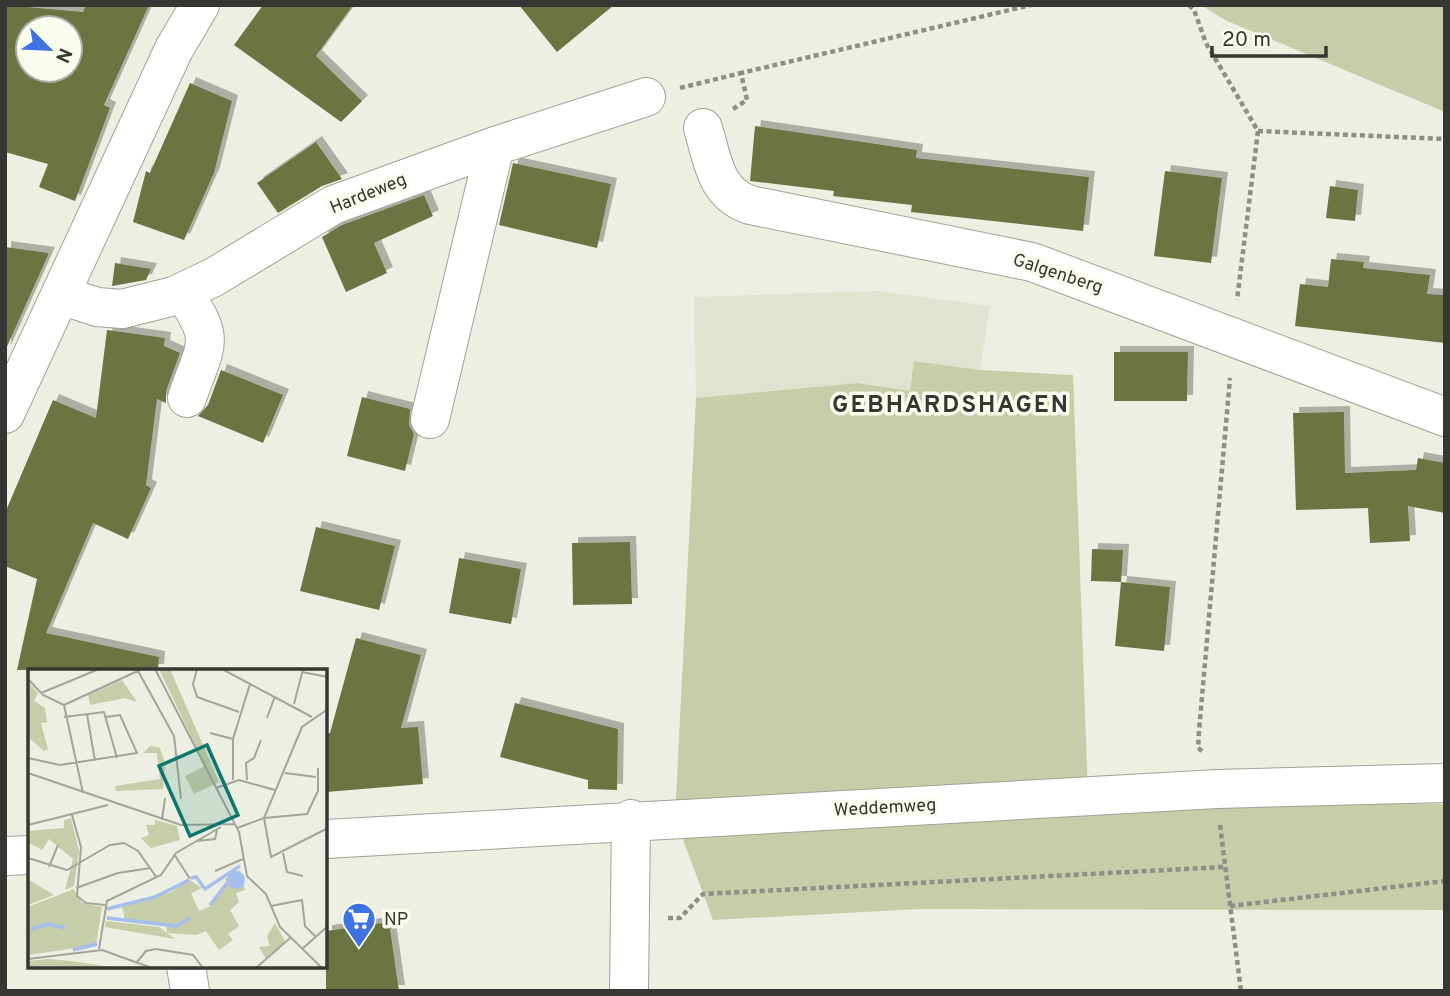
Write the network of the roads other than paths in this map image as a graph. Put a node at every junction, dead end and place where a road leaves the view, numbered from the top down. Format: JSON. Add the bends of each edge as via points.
{"nodes":[{"id":1,"x":200,"y":5,"type":"edge"},
{"id":2,"x":646,"y":97,"type":"road end"},
{"id":3,"x":703,"y":128,"type":"road end"},
{"id":4,"x":495,"y":146,"type":"junction"},
{"id":5,"x":182,"y":292,"type":"junction"},
{"id":6,"x":61,"y":295,"type":"junction"},
{"id":7,"x":187,"y":398,"type":"dead end"},
{"id":8,"x":5,"y":414,"type":"edge"},
{"id":9,"x":1445,"y":417,"type":"edge"},
{"id":10,"x":430,"y":419,"type":"dead end"},
{"id":11,"x":1445,"y":783,"type":"edge"},
{"id":12,"x":631,"y":819,"type":"junction"},
{"id":13,"x":327,"y":839,"type":"edge"},
{"id":14,"x":28,"y":855,"type":"edge"},
{"id":15,"x":5,"y":856,"type":"edge"},
{"id":16,"x":186,"y":968,"type":"edge"},
{"id":17,"x":190,"y":991,"type":"edge"},
{"id":18,"x":629,"y":991,"type":"edge"}],
"edges":[{"from":1,"to":6,"type":"street","via":[[174,49]]},
{"from":2,"to":4,"type":"street","name":"Hardeweg"},
{"from":3,"to":9,"type":"street","name":"Galgenberg","via":[[719,179],[732,199],[1032,262]]},
{"from":4,"to":5,"type":"street","name":"Hardeweg","via":[[333,205]]},
{"from":4,"to":10,"type":"street"},
{"from":5,"to":6,"type":"street","name":"Hardeweg","via":[[122,310]]},
{"from":5,"to":7,"type":"street","via":[[202,319],[207,341]]},
{"from":6,"to":8,"type":"street"},
{"from":11,"to":12,"type":"street","name":"Weddemweg","via":[[1217,789]]},
{"from":12,"to":13,"type":"street","name":"Weddemweg"},
{"from":12,"to":18,"type":"street"},
{"from":14,"to":15,"type":"street"},
{"from":16,"to":17,"type":"street"}]}
